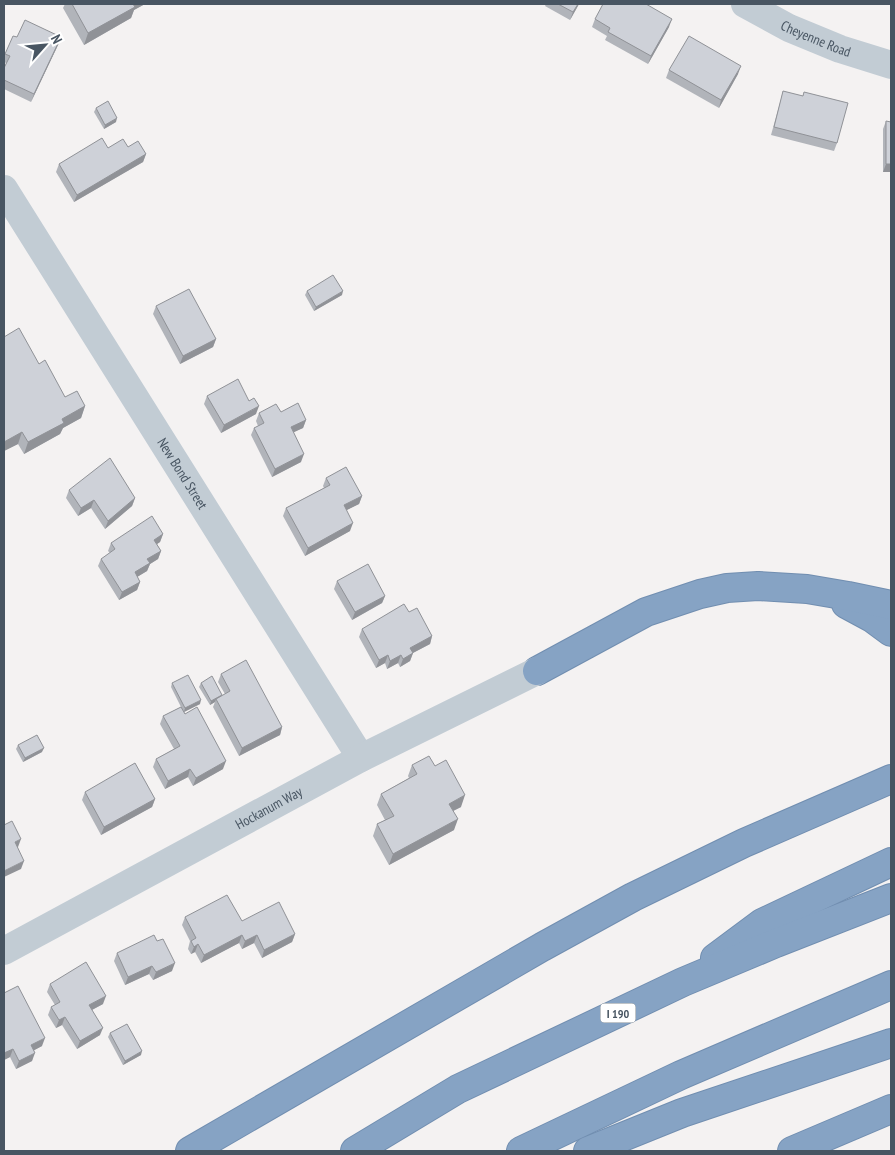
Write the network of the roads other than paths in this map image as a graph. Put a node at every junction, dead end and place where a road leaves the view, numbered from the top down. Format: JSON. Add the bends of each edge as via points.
{"nodes":[{"id":1,"x":745,"y":4,"type":"edge"},
{"id":2,"x":891,"y":65,"type":"edge"},
{"id":3,"x":4,"y":189,"type":"edge"},
{"id":4,"x":807,"y":589,"type":"junction"},
{"id":5,"x":891,"y":605,"type":"edge"},
{"id":6,"x":891,"y":632,"type":"edge"},
{"id":7,"x":537,"y":671,"type":"joint"},
{"id":8,"x":361,"y":758,"type":"junction"},
{"id":9,"x":891,"y":761,"type":"edge"},
{"id":10,"x":891,"y":779,"type":"edge"},
{"id":11,"x":856,"y":794,"type":"junction"},
{"id":12,"x":891,"y":862,"type":"edge"},
{"id":13,"x":891,"y":898,"type":"edge"},
{"id":14,"x":4,"y":951,"type":"edge"},
{"id":15,"x":683,"y":982,"type":"junction"},
{"id":16,"x":891,"y":985,"type":"edge"},
{"id":17,"x":891,"y":1042,"type":"edge"},
{"id":18,"x":891,"y":1110,"type":"edge"},
{"id":19,"x":190,"y":1151,"type":"edge"},
{"id":20,"x":355,"y":1151,"type":"edge"},
{"id":21,"x":521,"y":1151,"type":"edge"},
{"id":22,"x":588,"y":1151,"type":"edge"},
{"id":23,"x":792,"y":1151,"type":"edge"}],
"edges":[{"from":1,"to":2,"type":"street","name":"Cheyenne Road","via":[[840,49]]},
{"from":3,"to":8,"type":"street","name":"New Bond Street"},
{"from":4,"to":5,"type":"highway"},
{"from":4,"to":6,"type":"highway","via":[[852,606]]},
{"from":4,"to":7,"type":"highway","via":[[758,586],[700,594],[646,612]]},
{"from":7,"to":8,"type":"street","name":"Hockanum Way"},
{"from":8,"to":14,"type":"street","name":"Hockanum Way"},
{"from":9,"to":11,"type":"highway"},
{"from":10,"to":11,"type":"highway"},
{"from":11,"to":19,"type":"highway","via":[[633,897],[542,946]]},
{"from":12,"to":15,"type":"highway","via":[[762,923]]},
{"from":13,"to":15,"type":"highway","number":"I 190"},
{"from":15,"to":20,"type":"highway","number":"I 190","via":[[458,1089]]},
{"from":16,"to":21,"type":"highway","via":[[681,1075]]},
{"from":17,"to":22,"type":"highway","via":[[682,1113]]},
{"from":18,"to":23,"type":"highway"}]}
